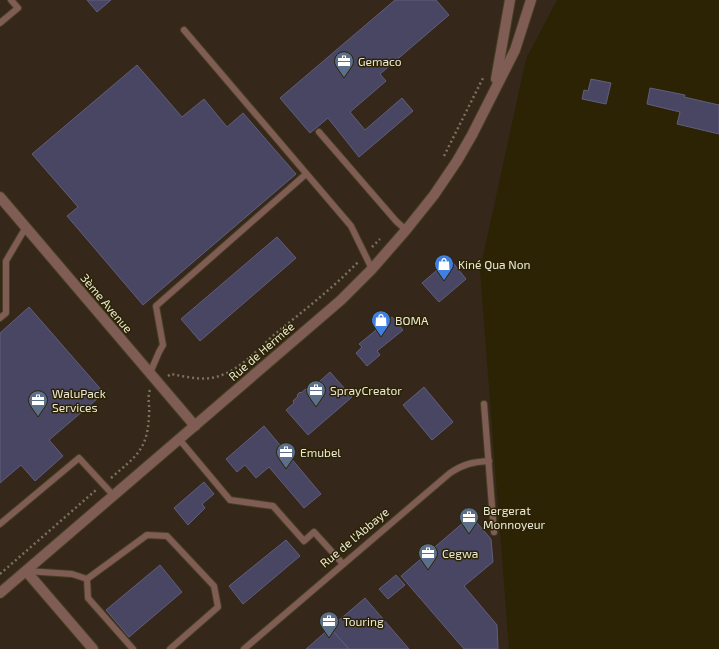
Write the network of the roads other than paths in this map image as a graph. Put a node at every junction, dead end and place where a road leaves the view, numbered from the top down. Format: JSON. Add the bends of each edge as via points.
{"nodes":[{"id":1,"x":11,"y":0,"type":"edge"},
{"id":2,"x":510,"y":0,"type":"edge"},
{"id":3,"x":531,"y":0,"type":"edge"},
{"id":4,"x":0,"y":23,"type":"edge"},
{"id":5,"x":184,"y":30,"type":"dead end"},
{"id":6,"x":494,"y":90,"type":"junction"},
{"id":7,"x":320,"y":132,"type":"dead end"},
{"id":8,"x":306,"y":174,"type":"junction"},
{"id":9,"x":0,"y":197,"type":"edge"},
{"id":10,"x":26,"y":227,"type":"junction"},
{"id":11,"x":406,"y":230,"type":"junction"},
{"id":12,"x":372,"y":269,"type":"junction"},
{"id":13,"x":0,"y":318,"type":"edge"},
{"id":14,"x":150,"y":373,"type":"junction"},
{"id":15,"x":484,"y":404,"type":"dead end"},
{"id":16,"x":195,"y":426,"type":"junction"},
{"id":17,"x":179,"y":439,"type":"junction"},
{"id":18,"x":489,"y":461,"type":"junction"},
{"id":19,"x":114,"y":496,"type":"junction"},
{"id":20,"x":0,"y":524,"type":"edge"},
{"id":21,"x":494,"y":532,"type":"dead end"},
{"id":22,"x":343,"y":564,"type":"junction"},
{"id":23,"x":26,"y":571,"type":"junction"},
{"id":24,"x":87,"y":579,"type":"junction"},
{"id":25,"x":0,"y":593,"type":"edge"},
{"id":26,"x":93,"y":649,"type":"edge"},
{"id":27,"x":133,"y":649,"type":"edge"},
{"id":28,"x":170,"y":649,"type":"edge"},
{"id":29,"x":244,"y":649,"type":"edge"}],
"edges":[{"from":1,"to":4,"type":"lane","via":[[18,8]]},
{"from":2,"to":6,"type":"street","name":"Rue de Hermée"},
{"from":3,"to":6,"type":"street","name":"Rue de Hermée","via":[[515,50]]},
{"from":5,"to":8,"type":"lane"},
{"from":6,"to":11,"type":"street","name":"Rue de Hermée","via":[[457,161]]},
{"from":7,"to":11,"type":"lane"},
{"from":8,"to":12,"type":"lane","via":[[351,226]]},
{"from":8,"to":14,"type":"lane","via":[[156,306],[163,345]]},
{"from":9,"to":10,"type":"street","name":"3ème Avenue"},
{"from":10,"to":13,"type":"lane","via":[[6,261],[6,313]]},
{"from":10,"to":14,"type":"street","name":"3ème Avenue"},
{"from":11,"to":12,"type":"street","name":"Rue de Hermée"},
{"from":12,"to":16,"type":"street","name":"Rue de Hermée","via":[[341,300]]},
{"from":14,"to":16,"type":"street","name":"3ème Avenue"},
{"from":15,"to":18,"type":"lane"},
{"from":16,"to":17,"type":"street","name":"Rue de Hermée"},
{"from":17,"to":19,"type":"street","name":"Rue de Hermée"},
{"from":17,"to":22,"type":"lane","via":[[230,500],[273,506],[304,541],[314,532]]},
{"from":18,"to":21,"type":"lane"},
{"from":18,"to":22,"type":"lane","name":"Rue de l'Abbaye","via":[[463,464],[450,473]]},
{"from":19,"to":20,"type":"lane","via":[[79,458]]},
{"from":19,"to":23,"type":"street","name":"Rue de Hermée"},
{"from":22,"to":29,"type":"lane","name":"Rue de l'Abbaye"},
{"from":23,"to":24,"type":"lane","via":[[72,574]]},
{"from":23,"to":25,"type":"street","name":"Rue de Hermée"},
{"from":23,"to":26,"type":"street"},
{"from":24,"to":27,"type":"lane","via":[[88,598]]},
{"from":24,"to":28,"type":"lane","via":[[147,535],[167,536],[214,586],[218,607]]}]}
